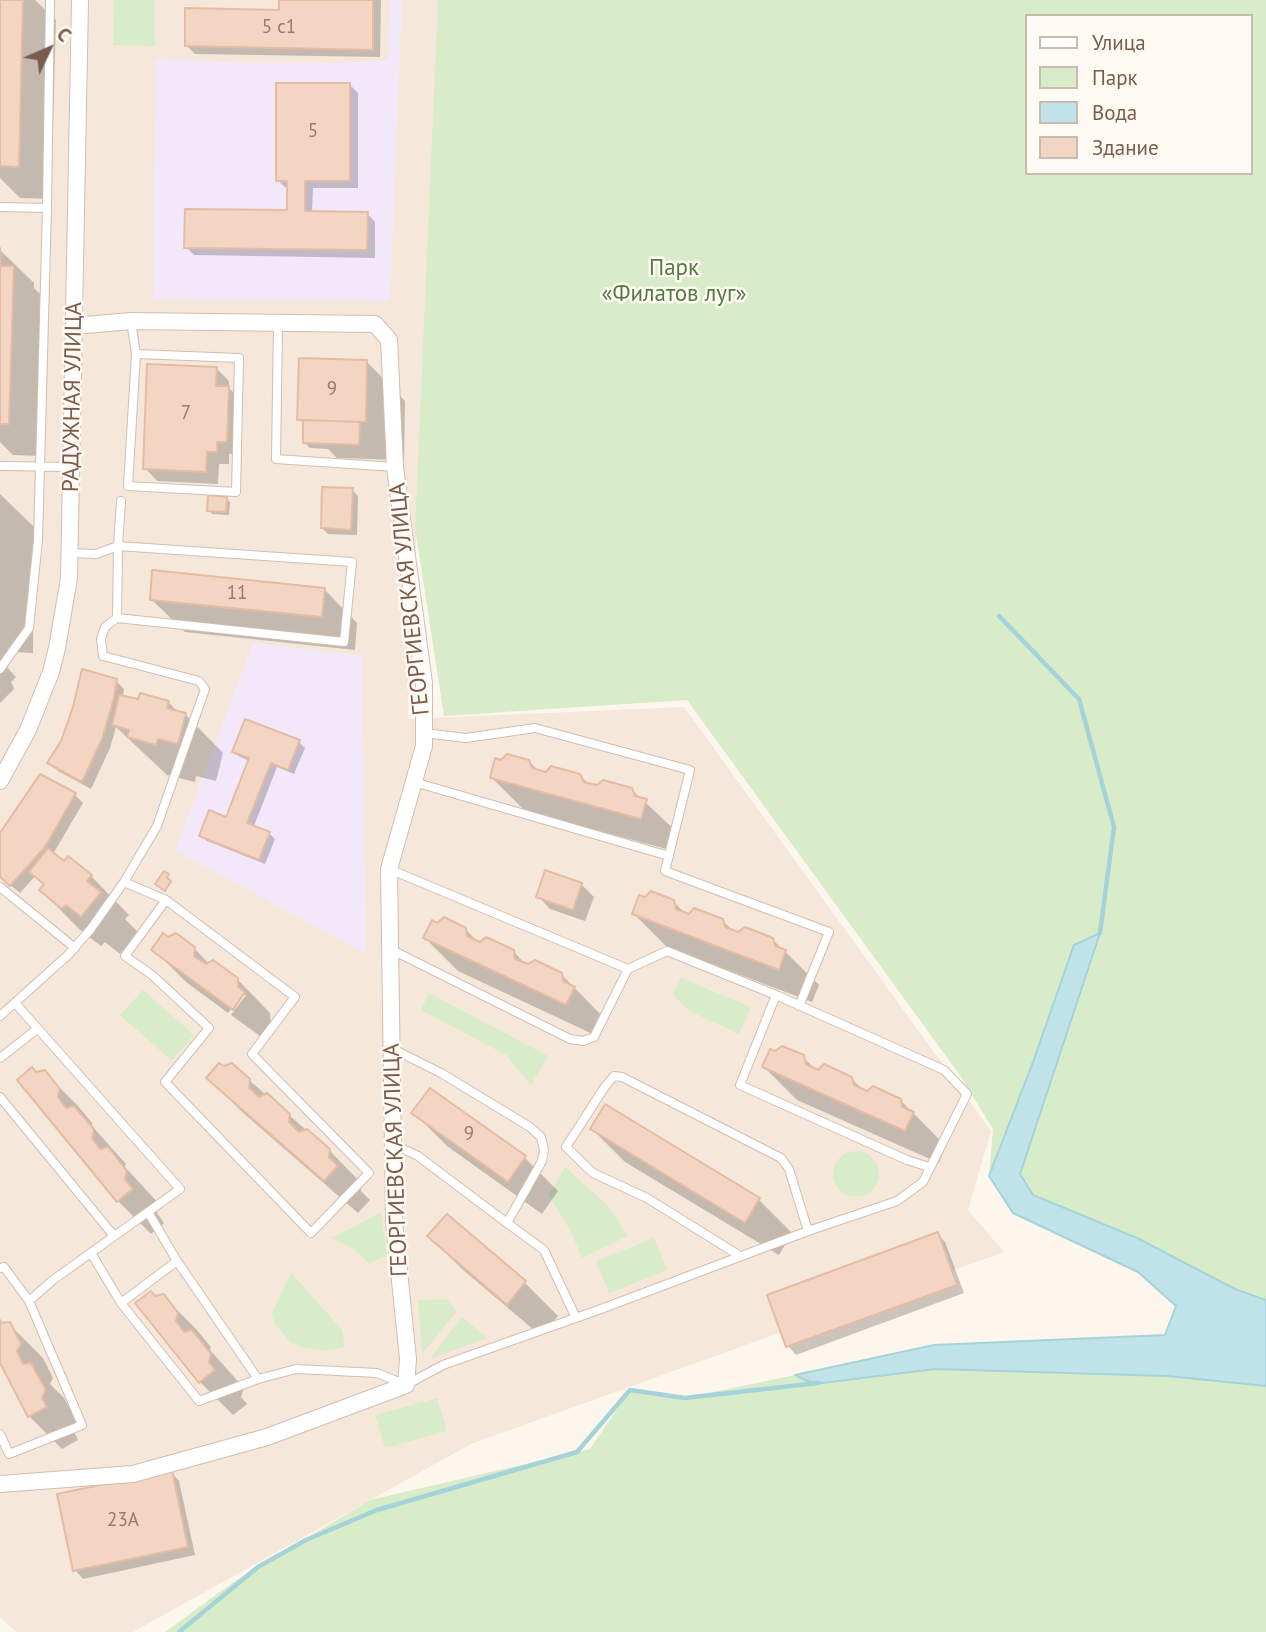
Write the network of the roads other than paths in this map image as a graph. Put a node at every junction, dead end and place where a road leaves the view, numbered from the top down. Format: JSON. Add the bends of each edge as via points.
{"nodes":[{"id":1,"x":50,"y":0,"type":"edge"},
{"id":2,"x":79,"y":0,"type":"edge"},
{"id":3,"x":0,"y":207,"type":"edge"},
{"id":4,"x":47,"y":208,"type":"junction"},
{"id":5,"x":131,"y":321,"type":"junction"},
{"id":6,"x":278,"y":323,"type":"junction"},
{"id":7,"x":74,"y":326,"type":"junction"},
{"id":8,"x":136,"y":354,"type":"junction"},
{"id":9,"x":0,"y":466,"type":"edge"},
{"id":10,"x":39,"y":466,"type":"junction"},
{"id":11,"x":72,"y":467,"type":"junction"},
{"id":12,"x":395,"y":467,"type":"junction"},
{"id":13,"x":121,"y":501,"type":"dead end"},
{"id":14,"x":118,"y":546,"type":"junction"},
{"id":15,"x":71,"y":553,"type":"junction"},
{"id":16,"x":117,"y":618,"type":"junction"},
{"id":17,"x":0,"y":669,"type":"edge"},
{"id":18,"x":424,"y":733,"type":"junction"},
{"id":19,"x":0,"y":780,"type":"edge"},
{"id":20,"x":414,"y":782,"type":"junction"},
{"id":21,"x":669,"y":856,"type":"junction"},
{"id":22,"x":389,"y":869,"type":"junction"},
{"id":23,"x":124,"y":882,"type":"junction"},
{"id":24,"x":0,"y":887,"type":"edge"},
{"id":25,"x":166,"y":900,"type":"junction"},
{"id":26,"x":75,"y":948,"type":"junction"},
{"id":27,"x":390,"y":948,"type":"junction"},
{"id":28,"x":628,"y":970,"type":"junction"},
{"id":29,"x":776,"y":995,"type":"junction"},
{"id":30,"x":16,"y":1004,"type":"junction"},
{"id":31,"x":799,"y":1006,"type":"junction"},
{"id":32,"x":0,"y":1016,"type":"edge"},
{"id":33,"x":37,"y":1029,"type":"junction"},
{"id":34,"x":391,"y":1048,"type":"junction"},
{"id":35,"x":0,"y":1058,"type":"edge"},
{"id":36,"x":0,"y":1097,"type":"edge"},
{"id":37,"x":393,"y":1144,"type":"junction"},
{"id":38,"x":929,"y":1167,"type":"junction"},
{"id":39,"x":148,"y":1212,"type":"junction"},
{"id":40,"x":507,"y":1223,"type":"junction"},
{"id":41,"x":808,"y":1231,"type":"junction"},
{"id":42,"x":114,"y":1236,"type":"junction"},
{"id":43,"x":91,"y":1253,"type":"junction"},
{"id":44,"x":740,"y":1256,"type":"junction"},
{"id":45,"x":177,"y":1261,"type":"junction"},
{"id":46,"x":0,"y":1268,"type":"edge"},
{"id":47,"x":29,"y":1301,"type":"junction"},
{"id":48,"x":121,"y":1303,"type":"junction"},
{"id":49,"x":576,"y":1318,"type":"junction"},
{"id":50,"x":258,"y":1379,"type":"junction"},
{"id":51,"x":406,"y":1385,"type":"junction"},
{"id":52,"x":0,"y":1434,"type":"edge"},
{"id":53,"x":0,"y":1484,"type":"edge"}],
"edges":[{"from":1,"to":4,"type":"lane"},
{"from":2,"to":7,"type":"street","name":"РАДУЖНАЯ УЛИЦА"},
{"from":3,"to":4,"type":"lane"},
{"from":4,"to":10,"type":"lane"},
{"from":5,"to":6,"type":"street","name":"ГЕОРГИЕВСКАЯ УЛИЦА"},
{"from":5,"to":7,"type":"street","name":"ГЕОРГИЕВСКАЯ УЛИЦА"},
{"from":5,"to":8,"type":"lane"},
{"from":6,"to":12,"type":"street","name":"ГЕОРГИЕВСКАЯ УЛИЦА","via":[[375,324],[389,340]]},
{"from":6,"to":12,"type":"lane","via":[[276,460]]},
{"from":7,"to":11,"type":"street","name":"РАДУЖНАЯ УЛИЦА"},
{"from":8,"to":8,"type":"lane","via":[[239,358],[236,492],[128,486]]},
{"from":9,"to":10,"type":"lane"},
{"from":10,"to":11,"type":"lane"},
{"from":10,"to":17,"type":"lane","via":[[38,540],[29,628]]},
{"from":11,"to":15,"type":"street","name":"РАДУЖНАЯ УЛИЦА"},
{"from":12,"to":18,"type":"street","name":"ГЕОРГИЕВСКАЯ УЛИЦА","via":[[424,683]]},
{"from":13,"to":14,"type":"lane"},
{"from":14,"to":15,"type":"lane","via":[[96,554]]},
{"from":14,"to":16,"type":"lane"},
{"from":14,"to":16,"type":"lane","via":[[352,562],[344,642]]},
{"from":15,"to":19,"type":"street","name":"РАДУЖНАЯ УЛИЦА","via":[[51,672],[28,730]]},
{"from":16,"to":23,"type":"lane","via":[[105,627],[103,656],[200,681],[205,688],[158,826]]},
{"from":18,"to":20,"type":"street","name":"ГЕОРГИЕВСКАЯ УЛИЦА"},
{"from":18,"to":21,"type":"lane","via":[[466,738],[535,728],[690,770]]},
{"from":20,"to":21,"type":"lane"},
{"from":20,"to":22,"type":"street","name":"ГЕОРГИЕВСКАЯ УЛИЦА"},
{"from":21,"to":31,"type":"lane","via":[[666,871],[829,932]]},
{"from":22,"to":27,"type":"street","name":"ГЕОРГИЕВСКАЯ УЛИЦА"},
{"from":22,"to":28,"type":"lane"},
{"from":23,"to":25,"type":"lane"},
{"from":23,"to":26,"type":"lane"},
{"from":24,"to":26,"type":"lane"},
{"from":25,"to":25,"type":"lane","via":[[295,998],[252,1054],[369,1173],[311,1233],[165,1082],[209,1028],[125,956]]},
{"from":26,"to":30,"type":"lane"},
{"from":27,"to":28,"type":"lane","via":[[570,1039],[583,1041],[594,1037]]},
{"from":27,"to":34,"type":"street","name":"ГЕОРГИЕВСКАЯ УЛИЦА"},
{"from":28,"to":29,"type":"lane","via":[[667,951]]},
{"from":29,"to":31,"type":"lane"},
{"from":29,"to":38,"type":"lane","via":[[740,1085]]},
{"from":30,"to":32,"type":"lane"},
{"from":30,"to":33,"type":"lane"},
{"from":31,"to":38,"type":"lane","via":[[944,1070],[967,1094]]},
{"from":33,"to":35,"type":"lane"},
{"from":33,"to":39,"type":"lane","via":[[180,1189]]},
{"from":34,"to":37,"type":"street","name":"ГЕОРГИЕВСКАЯ УЛИЦА"},
{"from":34,"to":40,"type":"lane","via":[[441,1073],[541,1137],[542,1161]]},
{"from":36,"to":42,"type":"lane"},
{"from":37,"to":40,"type":"lane","via":[[418,1156]]},
{"from":37,"to":51,"type":"street","name":"ГЕОРГИЕВСКАЯ УЛИЦА"},
{"from":38,"to":41,"type":"lane","via":[[923,1182],[897,1200]]},
{"from":39,"to":42,"type":"lane"},
{"from":39,"to":45,"type":"lane"},
{"from":40,"to":49,"type":"lane","via":[[544,1250]]},
{"from":41,"to":44,"type":"lane"},
{"from":41,"to":44,"type":"lane","via":[[789,1169],[781,1158],[614,1076],[566,1147],[593,1173],[647,1198]]},
{"from":42,"to":43,"type":"lane"},
{"from":43,"to":47,"type":"lane"},
{"from":43,"to":48,"type":"lane"},
{"from":44,"to":49,"type":"lane"},
{"from":45,"to":48,"type":"lane"},
{"from":45,"to":50,"type":"lane"},
{"from":46,"to":47,"type":"lane","via":[[4,1267]]},
{"from":47,"to":52,"type":"lane","via":[[82,1425],[9,1454]]},
{"from":48,"to":50,"type":"lane","via":[[199,1401]]},
{"from":49,"to":51,"type":"lane","via":[[431,1370]]},
{"from":50,"to":51,"type":"lane","via":[[296,1369],[377,1373]]},
{"from":51,"to":53,"type":"street","via":[[267,1437],[133,1474]]}]}
